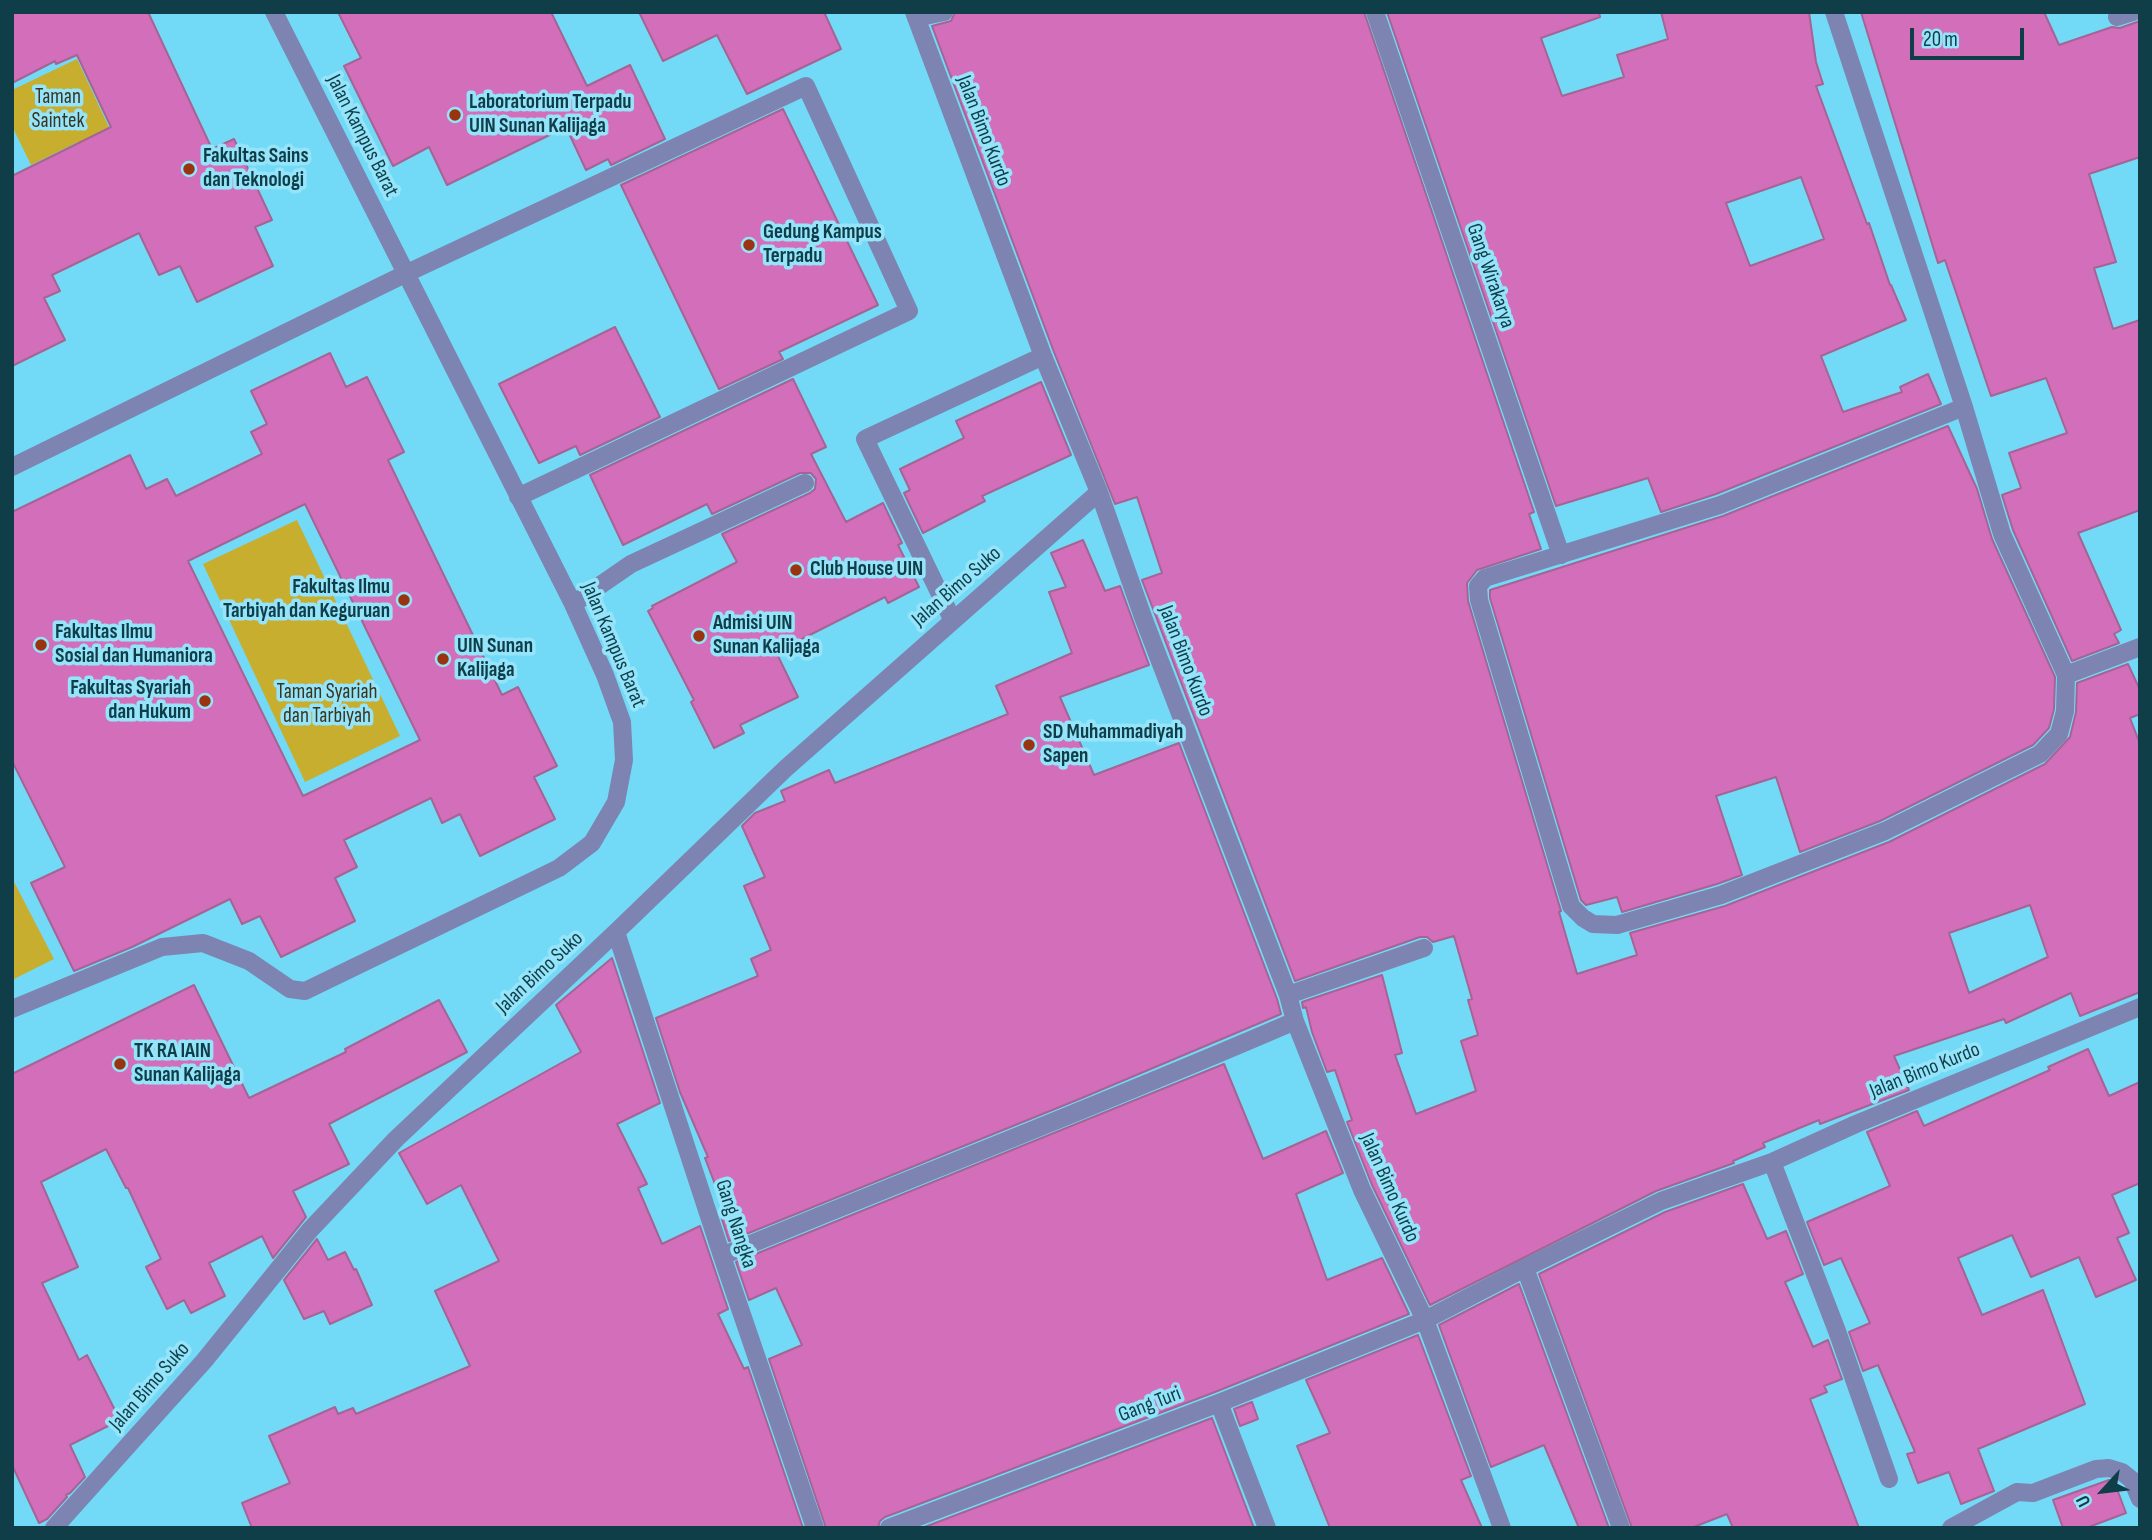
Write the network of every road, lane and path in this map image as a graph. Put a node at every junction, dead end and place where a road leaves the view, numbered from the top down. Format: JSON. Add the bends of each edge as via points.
{"nodes":[{"id":1,"x":274,"y":12,"type":"edge"},
{"id":2,"x":944,"y":12,"type":"edge"},
{"id":3,"x":1375,"y":12,"type":"edge"},
{"id":4,"x":1834,"y":12,"type":"edge"},
{"id":5,"x":915,"y":15,"type":"edge"},
{"id":6,"x":405,"y":274,"type":"junction"},
{"id":7,"x":1043,"y":356,"type":"junction"},
{"id":8,"x":1964,"y":407,"type":"junction"},
{"id":9,"x":12,"y":467,"type":"edge"},
{"id":10,"x":805,"y":483,"type":"dead end"},
{"id":11,"x":1099,"y":492,"type":"junction"},
{"id":12,"x":518,"y":497,"type":"junction"},
{"id":13,"x":1562,"y":555,"type":"junction"},
{"id":14,"x":573,"y":604,"type":"junction"},
{"id":15,"x":953,"y":621,"type":"junction"},
{"id":16,"x":2140,"y":647,"type":"edge"},
{"id":17,"x":2066,"y":675,"type":"junction"},
{"id":18,"x":617,"y":932,"type":"junction"},
{"id":19,"x":1424,"y":948,"type":"dead end"},
{"id":20,"x":1288,"y":995,"type":"junction"},
{"id":21,"x":2140,"y":1007,"type":"edge"},
{"id":22,"x":12,"y":1009,"type":"edge"},
{"id":23,"x":1295,"y":1021,"type":"junction"},
{"id":24,"x":1772,"y":1161,"type":"junction"},
{"id":25,"x":722,"y":1256,"type":"junction"},
{"id":26,"x":1525,"y":1268,"type":"junction"},
{"id":27,"x":1425,"y":1320,"type":"junction"},
{"id":28,"x":1219,"y":1403,"type":"junction"},
{"id":29,"x":1889,"y":1479,"type":"dead end"},
{"id":30,"x":2140,"y":1499,"type":"edge"},
{"id":31,"x":54,"y":1528,"type":"edge"},
{"id":32,"x":816,"y":1528,"type":"edge"},
{"id":33,"x":889,"y":1528,"type":"edge"},
{"id":34,"x":1267,"y":1528,"type":"edge"},
{"id":35,"x":1502,"y":1528,"type":"edge"},
{"id":36,"x":1621,"y":1528,"type":"edge"},
{"id":37,"x":1951,"y":1528,"type":"edge"}],
"edges":[{"from":1,"to":6,"type":"street","name":"Jalan Kampus Barat"},
{"from":2,"to":5,"type":"street"},
{"from":3,"to":13,"type":"street","name":"Gang Wirakarya"},
{"from":4,"to":8,"type":"street"},
{"from":5,"to":7,"type":"street","name":"Jalan Bimo Kurdo"},
{"from":6,"to":9,"type":"street"},
{"from":6,"to":12,"type":"street","name":"Jalan Kampus Barat"},
{"from":6,"to":12,"type":"street","via":[[806,86],[909,312]]},
{"from":7,"to":11,"type":"street","name":"Jalan Bimo Kurdo"},
{"from":7,"to":15,"type":"street","via":[[864,439]]},
{"from":8,"to":13,"type":"street","via":[[1720,505]]},
{"from":8,"to":17,"type":"street","via":[[2002,534]]},
{"from":10,"to":14,"type":"street","via":[[631,564]]},
{"from":11,"to":15,"type":"street","name":"Jalan Bimo Suko"},
{"from":11,"to":20,"type":"street","name":"Jalan Bimo Kurdo"},
{"from":12,"to":14,"type":"street","name":"Jalan Kampus Barat"},
{"from":13,"to":17,"type":"street","via":[[1485,578],[1478,586],[1479,600],[1570,906],[1593,924],[1617,925],[1721,895],[1885,831],[2040,754],[2059,734]]},
{"from":14,"to":22,"type":"street","name":"Jalan Kampus Barat","via":[[622,722],[624,760],[616,802],[592,843],[559,868],[305,991],[290,989],[249,961],[203,943],[162,947]]},
{"from":15,"to":18,"type":"street","name":"Jalan Bimo Suko","via":[[785,769]]},
{"from":16,"to":17,"type":"street"},
{"from":18,"to":25,"type":"street","name":"Gang Nangka"},
{"from":18,"to":31,"type":"street","name":"Jalan Bimo Suko","via":[[396,1139],[310,1230],[204,1361]]},
{"from":19,"to":20,"type":"street"},
{"from":20,"to":23,"type":"street","name":"Jalan Bimo Kurdo"},
{"from":21,"to":24,"type":"street","name":"Jalan Bimo Kurdo"},
{"from":23,"to":25,"type":"street"},
{"from":23,"to":27,"type":"street","name":"Jalan Bimo Kurdo","via":[[1362,1190]]},
{"from":24,"to":26,"type":"street","name":"Jalan Bimo Kurdo","via":[[1661,1200]]},
{"from":24,"to":29,"type":"street"},
{"from":25,"to":32,"type":"street","name":"Gang Nangka"},
{"from":26,"to":27,"type":"street","name":"Jalan Bimo Kurdo"},
{"from":26,"to":36,"type":"street"},
{"from":27,"to":28,"type":"street","name":"Gang Turi"},
{"from":27,"to":35,"type":"street","name":"Jalan Bimo Kurdo"},
{"from":28,"to":33,"type":"street","name":"Gang Turi"},
{"from":28,"to":34,"type":"street"},
{"from":30,"to":37,"type":"street","via":[[2132,1480],[2122,1472],[2096,1469],[2033,1493],[2017,1492]]}]}
